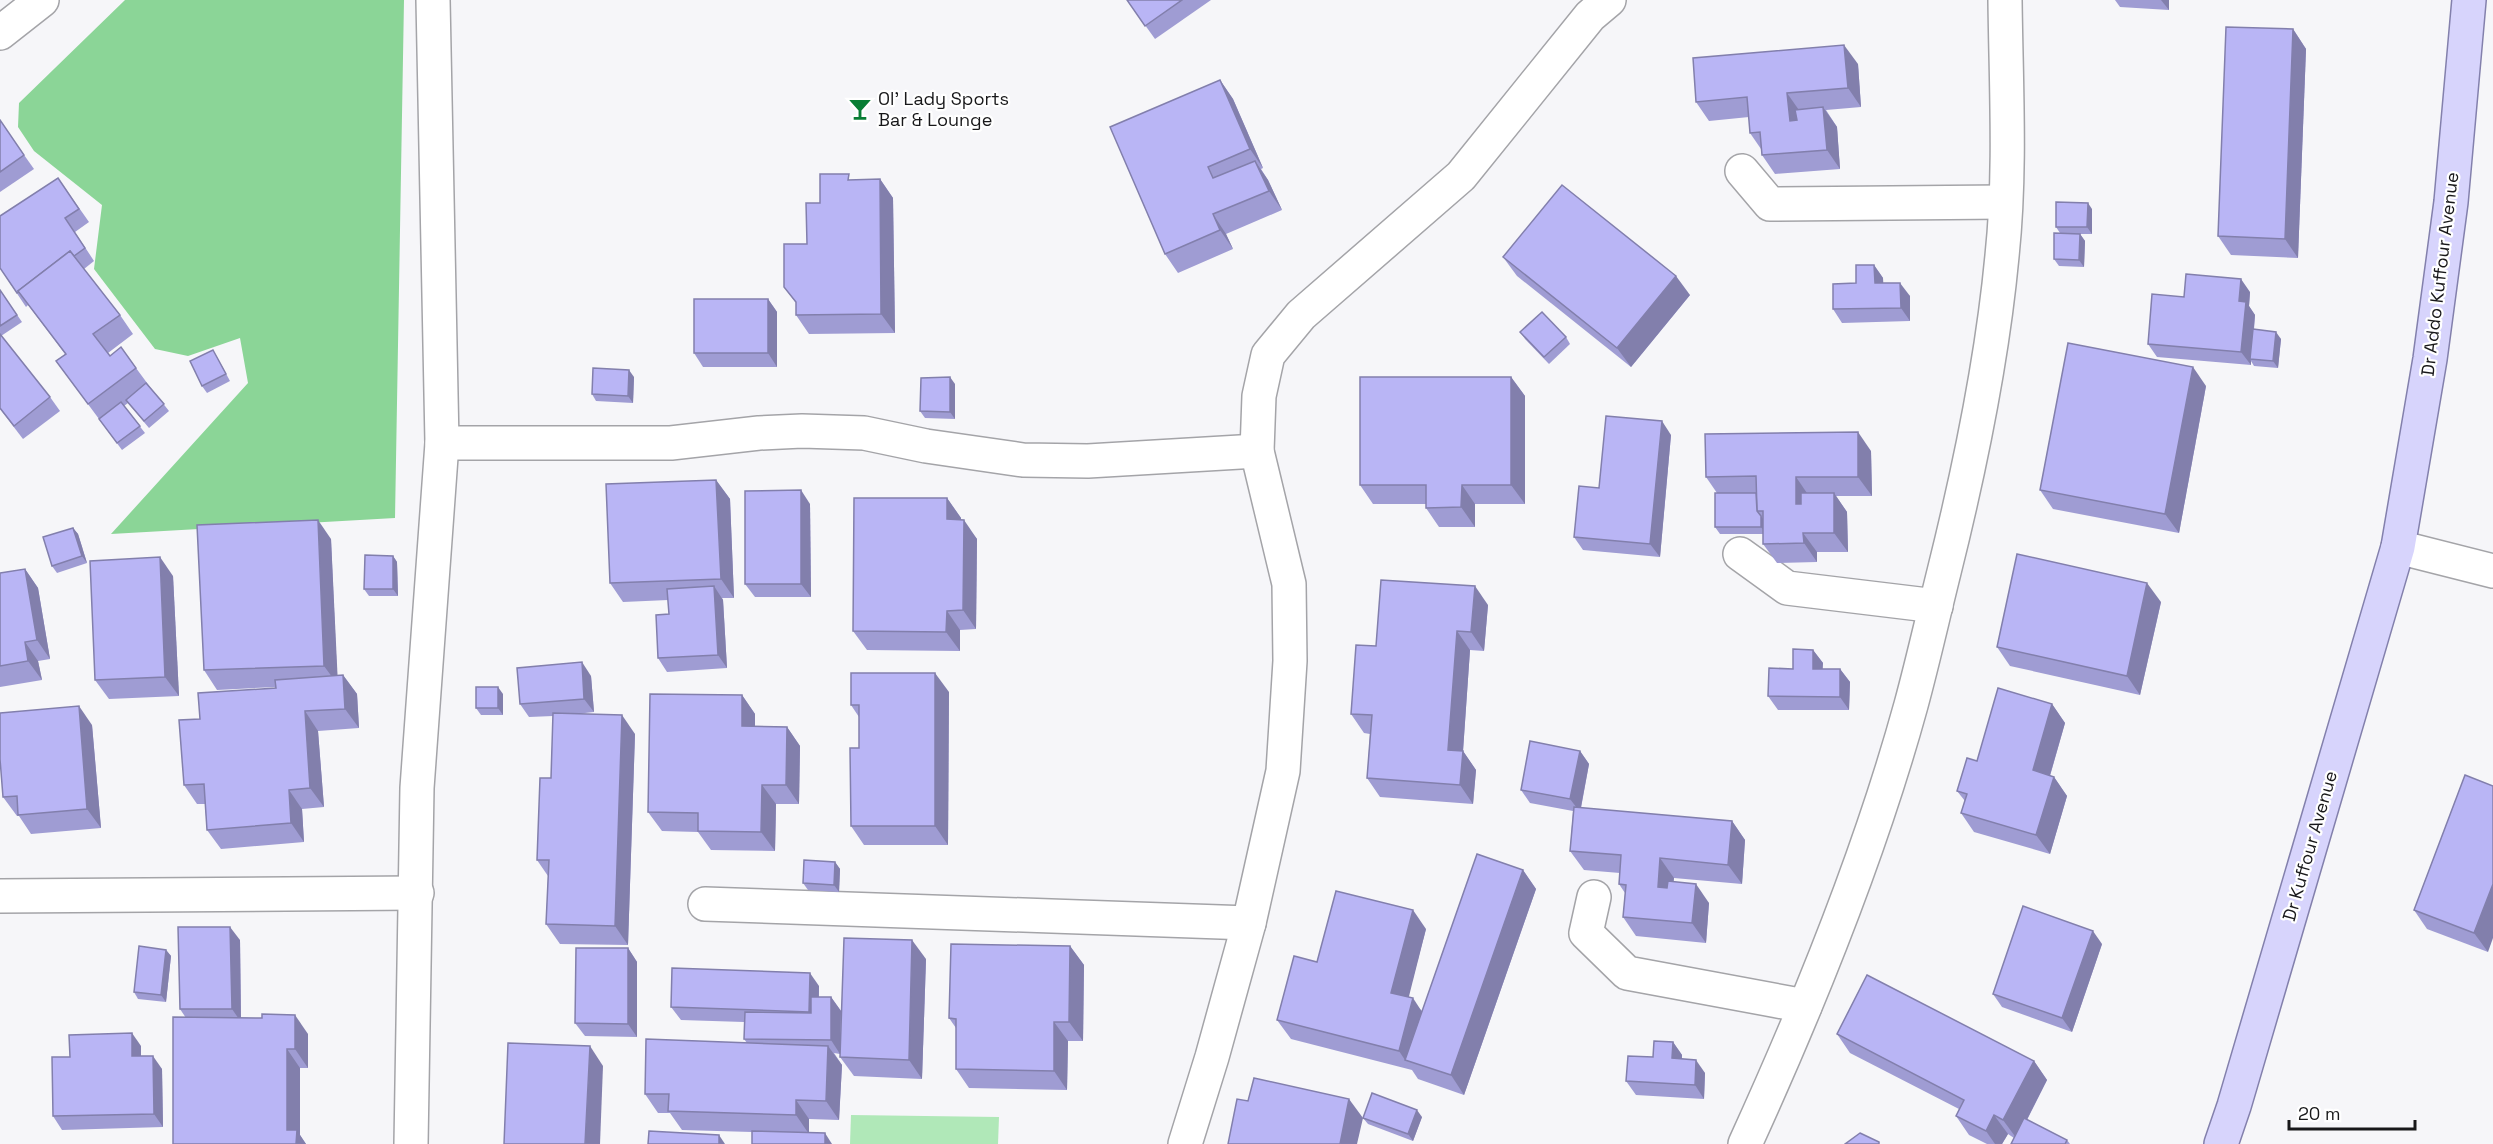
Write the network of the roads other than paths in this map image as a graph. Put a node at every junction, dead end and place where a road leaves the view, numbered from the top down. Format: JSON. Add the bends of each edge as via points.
{"nodes":[{"id":1,"x":42,"y":0,"type":"edge"},
{"id":2,"x":433,"y":0,"type":"edge"},
{"id":3,"x":1608,"y":0,"type":"edge"},
{"id":4,"x":2005,"y":0,"type":"edge"},
{"id":5,"x":2469,"y":0,"type":"edge"},
{"id":6,"x":0,"y":33,"type":"edge"},
{"id":7,"x":1742,"y":171,"type":"dead end"},
{"id":8,"x":2005,"y":202,"type":"junction"},
{"id":9,"x":441,"y":443,"type":"junction"},
{"id":10,"x":1257,"y":451,"type":"junction"},
{"id":11,"x":2398,"y":547,"type":"junction"},
{"id":12,"x":1740,"y":554,"type":"dead end"},
{"id":13,"x":2493,"y":571,"type":"edge"},
{"id":14,"x":1936,"y":606,"type":"junction"},
{"id":15,"x":417,"y":893,"type":"junction"},
{"id":16,"x":0,"y":897,"type":"edge"},
{"id":17,"x":1594,"y":897,"type":"dead end"},
{"id":18,"x":705,"y":904,"type":"dead end"},
{"id":19,"x":1248,"y":923,"type":"junction"},
{"id":20,"x":1805,"y":1006,"type":"junction"},
{"id":21,"x":411,"y":1144,"type":"edge"},
{"id":22,"x":1185,"y":1144,"type":"edge"},
{"id":23,"x":1745,"y":1144,"type":"edge"},
{"id":24,"x":2221,"y":1144,"type":"edge"}],
"edges":[{"from":1,"to":6,"type":"street"},
{"from":2,"to":9,"type":"street"},
{"from":3,"to":10,"type":"street","via":[[1590,16],[1461,176],[1301,315],[1268,355],[1259,396]]},
{"from":4,"to":8,"type":"street"},
{"from":5,"to":11,"type":"main road","name":"Dr Addo Kuffour Avenue","via":[[2445,247]]},
{"from":7,"to":8,"type":"street","via":[[1770,204]]},
{"from":8,"to":14,"type":"street","via":[[1992,339],[1967,477]]},
{"from":9,"to":10,"type":"street","via":[[670,443],[802,431],[864,433],[1023,460],[1088,461]]},
{"from":9,"to":15,"type":"street","via":[[417,788]]},
{"from":10,"to":19,"type":"street","via":[[1289,584],[1290,661],[1283,771]]},
{"from":11,"to":13,"type":"street"},
{"from":11,"to":24,"type":"main road","name":"Dr Kuffour Avenue"},
{"from":12,"to":14,"type":"street","via":[[1787,588]]},
{"from":14,"to":20,"type":"street","via":[[1911,706],[1861,859]]},
{"from":15,"to":16,"type":"street"},
{"from":15,"to":21,"type":"street"},
{"from":17,"to":20,"type":"street","via":[[1586,933],[1627,973]]},
{"from":18,"to":19,"type":"street"},
{"from":19,"to":22,"type":"street"},
{"from":20,"to":23,"type":"street"}]}
